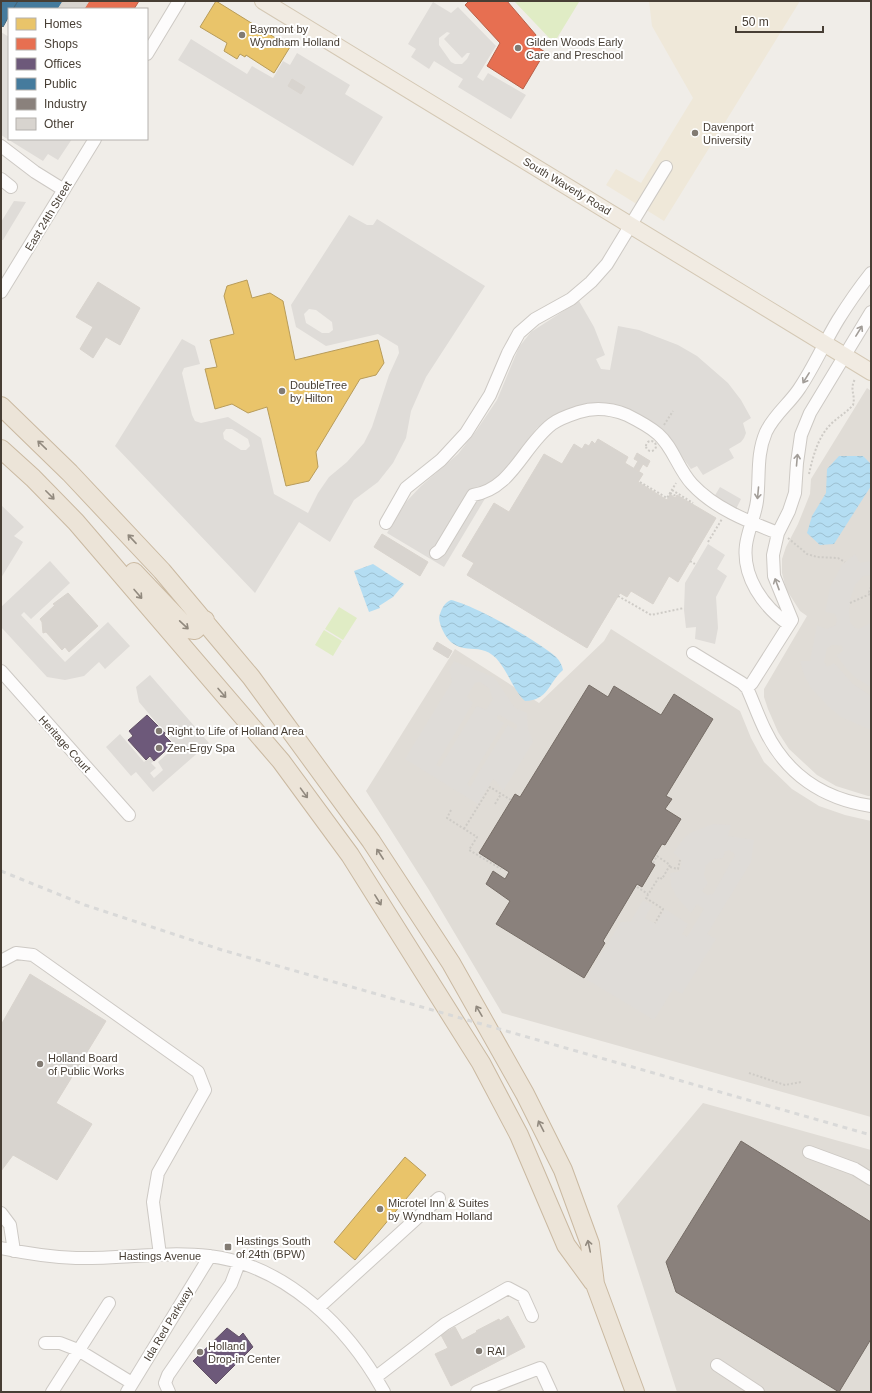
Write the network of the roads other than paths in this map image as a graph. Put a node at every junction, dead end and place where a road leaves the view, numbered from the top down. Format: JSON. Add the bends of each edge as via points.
{"nodes":[{"id":1,"x":179,"y":1,"type":"edge"},
{"id":2,"x":263,"y":1,"type":"edge"},
{"id":3,"x":148,"y":52,"type":"edge"},
{"id":4,"x":94,"y":140,"type":"edge"},
{"id":5,"x":1,"y":146,"type":"edge"},
{"id":6,"x":666,"y":167,"type":"dead end"},
{"id":7,"x":1,"y":179,"type":"edge"},
{"id":8,"x":11,"y":186,"type":"dead end"},
{"id":9,"x":64,"y":190,"type":"junction"},
{"id":10,"x":631,"y":226,"type":"junction"},
{"id":11,"x":871,"y":273,"type":"edge"},
{"id":12,"x":1,"y":292,"type":"edge"},
{"id":13,"x":871,"y":312,"type":"edge"},
{"id":14,"x":825,"y":344,"type":"junction"},
{"id":15,"x":845,"y":356,"type":"junction"},
{"id":16,"x":871,"y":372,"type":"edge"},
{"id":17,"x":1,"y":406,"type":"edge"},
{"id":18,"x":1,"y":449,"type":"edge"},
{"id":19,"x":76,"y":522,"type":"junction"},
{"id":20,"x":386,"y":523,"type":"dead end"},
{"id":21,"x":752,"y":523,"type":"junction"},
{"id":22,"x":783,"y":534,"type":"junction"},
{"id":23,"x":436,"y":553,"type":"dead end"},
{"id":24,"x":205,"y":620,"type":"junction"},
{"id":25,"x":790,"y":622,"type":"junction"},
{"id":26,"x":693,"y":653,"type":"dead end"},
{"id":27,"x":1,"y":672,"type":"edge"},
{"id":28,"x":747,"y":688,"type":"junction"},
{"id":29,"x":871,"y":806,"type":"edge"},
{"id":30,"x":129,"y":815,"type":"dead end"},
{"id":31,"x":1,"y":960,"type":"edge"},
{"id":32,"x":809,"y":1152,"type":"dead end"},
{"id":33,"x":871,"y":1179,"type":"edge"},
{"id":34,"x":439,"y":1198,"type":"dead end"},
{"id":35,"x":1,"y":1213,"type":"edge"},
{"id":36,"x":1,"y":1248,"type":"edge"},
{"id":37,"x":14,"y":1251,"type":"junction"},
{"id":38,"x":160,"y":1255,"type":"junction"},
{"id":39,"x":210,"y":1256,"type":"junction"},
{"id":40,"x":239,"y":1264,"type":"junction"},
{"id":41,"x":595,"y":1284,"type":"junction"},
{"id":42,"x":109,"y":1303,"type":"dead end"},
{"id":43,"x":318,"y":1308,"type":"junction"},
{"id":44,"x":532,"y":1316,"type":"dead end"},
{"id":45,"x":45,"y":1343,"type":"dead end"},
{"id":46,"x":78,"y":1350,"type":"junction"},
{"id":47,"x":717,"y":1365,"type":"dead end"},
{"id":48,"x":376,"y":1377,"type":"junction"},
{"id":49,"x":130,"y":1388,"type":"edge"},
{"id":50,"x":52,"y":1392,"type":"edge"},
{"id":51,"x":169,"y":1392,"type":"edge"},
{"id":52,"x":384,"y":1392,"type":"edge"},
{"id":53,"x":477,"y":1392,"type":"edge"},
{"id":54,"x":551,"y":1392,"type":"edge"},
{"id":55,"x":635,"y":1392,"type":"edge"},
{"id":56,"x":758,"y":1392,"type":"edge"}],
"edges":[{"from":1,"to":3,"type":"street"},
{"from":2,"to":10,"type":"main road","name":"South Waverly Road"},
{"from":4,"to":9,"type":"street","name":"East 24th Street"},
{"from":5,"to":9,"type":"street"},
{"from":6,"to":10,"type":"street"},
{"from":7,"to":8,"type":"street"},
{"from":9,"to":12,"type":"street","name":"East 24th Street"},
{"from":10,"to":14,"type":"main road","name":"South Waverly Road"},
{"from":10,"to":20,"type":"street","via":[[612,257],[591,282],[571,299],[535,319],[519,333],[490,395],[466,433],[441,460],[406,488]]},
{"from":11,"to":14,"type":"street"},
{"from":15,"to":13,"type":"street","one_way":true},
{"from":14,"to":15,"type":"main road","name":"South Waverly Road"},
{"from":14,"to":21,"type":"street","one_way":true,"via":[[799,389],[767,431],[760,454],[757,501]]},
{"from":15,"to":16,"type":"main road","name":"South Waverly Road"},
{"from":22,"to":15,"type":"street","one_way":true,"via":[[795,493],[798,449],[805,423]]},
{"from":24,"to":17,"type":"highway","one_way":true,"via":[[70,473]]},
{"from":18,"to":19,"type":"highway","one_way":true},
{"from":19,"to":24,"type":"highway","one_way":true,"via":[[93,528],[188,629],[195,630]]},
{"from":19,"to":41,"type":"highway","one_way":true,"via":[[281,761],[350,855],[481,1063],[519,1135],[566,1245]]},
{"from":21,"to":22,"type":"street"},
{"from":21,"to":23,"type":"street","via":[[711,501],[697,489],[686,477],[664,441],[653,430],[624,414],[599,409],[585,410],[558,419],[500,484],[486,493],[473,495]]},
{"from":21,"to":25,"type":"street","via":[[746,552],[754,587],[763,600]]},
{"from":25,"to":22,"type":"street","one_way":true,"via":[[774,576],[773,555]]},
{"from":41,"to":24,"type":"highway","one_way":true,"via":[[590,1244],[563,1170],[525,1094],[451,963],[372,841],[252,677]]},
{"from":25,"to":28,"type":"street"},
{"from":26,"to":28,"type":"street"},
{"from":27,"to":30,"type":"street","name":"Heritage Court"},
{"from":28,"to":29,"type":"street","via":[[768,737],[790,768],[801,778],[829,794],[846,801]]},
{"from":31,"to":38,"type":"street","via":[[16,953],[33,955],[198,1072],[205,1090],[158,1173],[154,1202]]},
{"from":32,"to":33,"type":"street","via":[[855,1169]]},
{"from":34,"to":43,"type":"street"},
{"from":35,"to":37,"type":"street","via":[[10,1225]]},
{"from":36,"to":37,"type":"street","name":"Hastings Avenue"},
{"from":37,"to":38,"type":"street","name":"Hastings Avenue","via":[[76,1258]]},
{"from":38,"to":39,"type":"street","name":"Hastings Avenue"},
{"from":39,"to":40,"type":"street","name":"Hastings Avenue"},
{"from":39,"to":49,"type":"street","name":"Ida Red Parkway"},
{"from":40,"to":43,"type":"street","name":"Hastings Avenue","via":[[282,1281]]},
{"from":40,"to":51,"type":"street","via":[[231,1284],[168,1375],[165,1384]]},
{"from":41,"to":55,"type":"highway"},
{"from":42,"to":46,"type":"street"},
{"from":43,"to":48,"type":"street","name":"Hastings Avenue","via":[[351,1341]]},
{"from":44,"to":48,"type":"street","via":[[523,1296],[508,1288],[445,1324]]},
{"from":45,"to":46,"type":"street","via":[[60,1343]]},
{"from":46,"to":49,"type":"street"},
{"from":46,"to":50,"type":"street"},
{"from":47,"to":56,"type":"street"},
{"from":48,"to":52,"type":"street","name":"Hastings Avenue"},
{"from":53,"to":54,"type":"street","via":[[540,1368]]}]}
